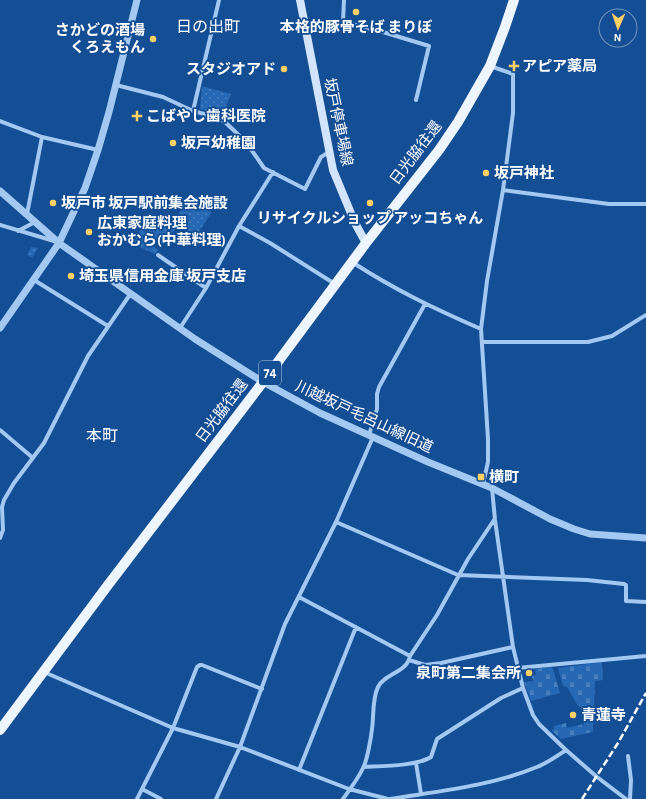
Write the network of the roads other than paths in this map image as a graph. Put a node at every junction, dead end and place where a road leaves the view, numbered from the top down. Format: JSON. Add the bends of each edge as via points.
{"nodes":[{"id":1,"x":138,"y":0,"type":"edge"},
{"id":2,"x":219,"y":0,"type":"edge"},
{"id":3,"x":300,"y":0,"type":"edge"},
{"id":4,"x":344,"y":0,"type":"edge"},
{"id":5,"x":514,"y":0,"type":"edge"},
{"id":6,"x":343,"y":22,"type":"junction"},
{"id":7,"x":305,"y":29,"type":"junction"},
{"id":8,"x":490,"y":66,"type":"junction"},
{"id":9,"x":116,"y":85,"type":"junction"},
{"id":10,"x":416,"y":100,"type":"dead end"},
{"id":11,"x":194,"y":111,"type":"junction"},
{"id":12,"x":0,"y":121,"type":"edge"},
{"id":13,"x":42,"y":137,"type":"junction"},
{"id":14,"x":98,"y":150,"type":"junction"},
{"id":15,"x":329,"y":152,"type":"junction"},
{"id":16,"x":274,"y":172,"type":"junction"},
{"id":17,"x":503,"y":190,"type":"junction"},
{"id":18,"x":0,"y":191,"type":"edge"},
{"id":19,"x":646,"y":204,"type":"edge"},
{"id":20,"x":28,"y":214,"type":"junction"},
{"id":21,"x":35,"y":222,"type":"junction"},
{"id":22,"x":0,"y":225,"type":"edge"},
{"id":23,"x":240,"y":226,"type":"junction"},
{"id":24,"x":17,"y":231,"type":"junction"},
{"id":25,"x":58,"y":243,"type":"junction"},
{"id":26,"x":366,"y":243,"type":"junction"},
{"id":27,"x":158,"y":255,"type":"dead end"},
{"id":28,"x":352,"y":262,"type":"junction"},
{"id":29,"x":34,"y":280,"type":"junction"},
{"id":30,"x":335,"y":284,"type":"junction"},
{"id":31,"x":206,"y":288,"type":"junction"},
{"id":32,"x":131,"y":293,"type":"junction"},
{"id":33,"x":425,"y":304,"type":"junction"},
{"id":34,"x":646,"y":315,"type":"edge"},
{"id":35,"x":108,"y":326,"type":"junction"},
{"id":36,"x":0,"y":328,"type":"edge"},
{"id":37,"x":180,"y":328,"type":"junction"},
{"id":38,"x":481,"y":329,"type":"junction"},
{"id":39,"x":482,"y":342,"type":"junction"},
{"id":40,"x":263,"y":382,"type":"junction"},
{"id":41,"x":0,"y":430,"type":"edge"},
{"id":42,"x":371,"y":436,"type":"junction"},
{"id":43,"x":33,"y":458,"type":"junction"},
{"id":44,"x":483,"y":484,"type":"junction"},
{"id":45,"x":492,"y":488,"type":"junction"},
{"id":46,"x":495,"y":520,"type":"junction"},
{"id":47,"x":336,"y":522,"type":"junction"},
{"id":48,"x":0,"y":538,"type":"edge"},
{"id":49,"x":646,"y":538,"type":"edge"},
{"id":50,"x":458,"y":575,"type":"junction"},
{"id":51,"x":503,"y":577,"type":"junction"},
{"id":52,"x":299,"y":597,"type":"junction"},
{"id":53,"x":646,"y":602,"type":"edge"},
{"id":54,"x":356,"y":627,"type":"junction"},
{"id":55,"x":512,"y":647,"type":"junction"},
{"id":56,"x":646,"y":656,"type":"edge"},
{"id":57,"x":410,"y":658,"type":"junction"},
{"id":58,"x":517,"y":668,"type":"junction"},
{"id":59,"x":43,"y":672,"type":"junction"},
{"id":60,"x":523,"y":688,"type":"junction"},
{"id":61,"x":262,"y":689,"type":"junction"},
{"id":62,"x":173,"y":728,"type":"junction"},
{"id":63,"x":0,"y":730,"type":"edge"},
{"id":64,"x":240,"y":747,"type":"junction"},
{"id":65,"x":566,"y":750,"type":"junction"},
{"id":66,"x":628,"y":756,"type":"dead end"},
{"id":67,"x":416,"y":763,"type":"junction"},
{"id":68,"x":364,"y":767,"type":"junction"},
{"id":69,"x":299,"y":770,"type":"junction"},
{"id":70,"x":142,"y":789,"type":"junction"},
{"id":71,"x":349,"y":789,"type":"junction"},
{"id":72,"x":421,"y":794,"type":"junction"},
{"id":73,"x":137,"y":799,"type":"edge"},
{"id":74,"x":162,"y":799,"type":"edge"},
{"id":75,"x":216,"y":799,"type":"edge"},
{"id":76,"x":343,"y":799,"type":"edge"},
{"id":77,"x":389,"y":799,"type":"edge"},
{"id":78,"x":626,"y":799,"type":"edge"},
{"id":79,"x":630,"y":799,"type":"edge"}],
"edges":[{"from":1,"to":9,"type":"street"},
{"from":2,"to":11,"type":"street"},
{"from":3,"to":7,"type":"main road","name":"坂戸停車場線"},
{"from":4,"to":6,"type":"street"},
{"from":5,"to":8,"type":"main road","name":"日光脇往還","number":"74"},
{"from":6,"to":7,"type":"street"},
{"from":6,"to":10,"type":"street","via":[[429,46]]},
{"from":7,"to":15,"type":"main road","name":"坂戸停車場線"},
{"from":8,"to":17,"type":"street","via":[[513,74],[513,113]]},
{"from":8,"to":26,"type":"main road","name":"日光脇往還","number":"74","via":[[439,150]]},
{"from":9,"to":11,"type":"street","via":[[163,97]]},
{"from":9,"to":14,"type":"street"},
{"from":11,"to":16,"type":"street","via":[[225,122],[246,142],[264,168]]},
{"from":12,"to":13,"type":"street"},
{"from":13,"to":14,"type":"street"},
{"from":13,"to":20,"type":"street"},
{"from":14,"to":25,"type":"street","via":[[85,188]]},
{"from":15,"to":16,"type":"street","via":[[321,157],[305,189]]},
{"from":15,"to":26,"type":"main road","name":"坂戸停車場線","via":[[339,187]]},
{"from":16,"to":23,"type":"street"},
{"from":17,"to":19,"type":"street","via":[[610,204]]},
{"from":17,"to":38,"type":"street"},
{"from":18,"to":20,"type":"street","name":"川越坂戸毛呂山線旧道"},
{"from":20,"to":21,"type":"street","name":"川越坂戸毛呂山線旧道"},
{"from":21,"to":24,"type":"street"},
{"from":21,"to":25,"type":"street","name":"川越坂戸毛呂山線旧道"},
{"from":22,"to":24,"type":"street"},
{"from":23,"to":30,"type":"street"},
{"from":23,"to":31,"type":"street"},
{"from":24,"to":25,"type":"street"},
{"from":25,"to":29,"type":"street"},
{"from":25,"to":32,"type":"street","name":"川越坂戸毛呂山線旧道"},
{"from":26,"to":28,"type":"main road","name":"日光脇往還","number":"74"},
{"from":27,"to":31,"type":"street"},
{"from":28,"to":30,"type":"main road","name":"日光脇往還","number":"74"},
{"from":28,"to":33,"type":"street"},
{"from":29,"to":35,"type":"street"},
{"from":29,"to":36,"type":"street"},
{"from":30,"to":40,"type":"main road","name":"日光脇往還","number":"74"},
{"from":31,"to":37,"type":"street"},
{"from":32,"to":35,"type":"street"},
{"from":32,"to":37,"type":"street","name":"川越坂戸毛呂山線旧道"},
{"from":33,"to":38,"type":"street"},
{"from":33,"to":42,"type":"street","via":[[379,387]]},
{"from":34,"to":39,"type":"street","via":[[612,336],[588,342]]},
{"from":35,"to":43,"type":"street","via":[[88,356],[44,443]]},
{"from":37,"to":40,"type":"street","name":"川越坂戸毛呂山線旧道"},
{"from":38,"to":39,"type":"street"},
{"from":39,"to":44,"type":"street","via":[[488,439],[488,462]]},
{"from":40,"to":42,"type":"street","name":"川越坂戸毛呂山線旧道","via":[[320,413]]},
{"from":40,"to":59,"type":"main road","name":"日光脇往還","number":"74"},
{"from":41,"to":43,"type":"street"},
{"from":42,"to":44,"type":"street","name":"川越坂戸毛呂山線旧道"},
{"from":42,"to":47,"type":"street"},
{"from":43,"to":48,"type":"street","via":[[4,500]]},
{"from":44,"to":45,"type":"street","name":"川越坂戸毛呂山線旧道"},
{"from":45,"to":46,"type":"street"},
{"from":45,"to":49,"type":"street","name":"川越坂戸毛呂山線旧道","via":[[574,529],[597,535]]},
{"from":46,"to":50,"type":"street"},
{"from":46,"to":51,"type":"street"},
{"from":47,"to":50,"type":"street"},
{"from":47,"to":52,"type":"street"},
{"from":50,"to":51,"type":"street"},
{"from":50,"to":57,"type":"street"},
{"from":51,"to":53,"type":"street","via":[[624,584],[626,601]]},
{"from":51,"to":55,"type":"street"},
{"from":52,"to":54,"type":"street"},
{"from":52,"to":61,"type":"street","via":[[285,624]]},
{"from":54,"to":57,"type":"street"},
{"from":54,"to":69,"type":"street"},
{"from":55,"to":57,"type":"street","via":[[425,665]]},
{"from":55,"to":58,"type":"street"},
{"from":56,"to":58,"type":"street"},
{"from":57,"to":68,"type":"street","via":[[400,670],[386,677],[377,688],[372,731]]},
{"from":58,"to":60,"type":"street"},
{"from":59,"to":62,"type":"street"},
{"from":59,"to":63,"type":"main road","name":"日光脇往還","number":"74"},
{"from":60,"to":65,"type":"street","via":[[539,724]]},
{"from":60,"to":67,"type":"street","via":[[501,698],[444,734],[437,739],[432,757]]},
{"from":61,"to":62,"type":"street","via":[[197,666]]},
{"from":61,"to":64,"type":"street"},
{"from":62,"to":64,"type":"street"},
{"from":62,"to":70,"type":"street"},
{"from":64,"to":69,"type":"street"},
{"from":64,"to":75,"type":"street"},
{"from":65,"to":72,"type":"street","via":[[538,767],[506,778]]},
{"from":65,"to":78,"type":"street"},
{"from":66,"to":79,"type":"street"},
{"from":67,"to":68,"type":"street"},
{"from":67,"to":72,"type":"street"},
{"from":68,"to":71,"type":"street"},
{"from":69,"to":71,"type":"street"},
{"from":70,"to":73,"type":"street"},
{"from":70,"to":74,"type":"street"},
{"from":71,"to":76,"type":"street"},
{"from":71,"to":77,"type":"street"},
{"from":72,"to":77,"type":"street"}]}
